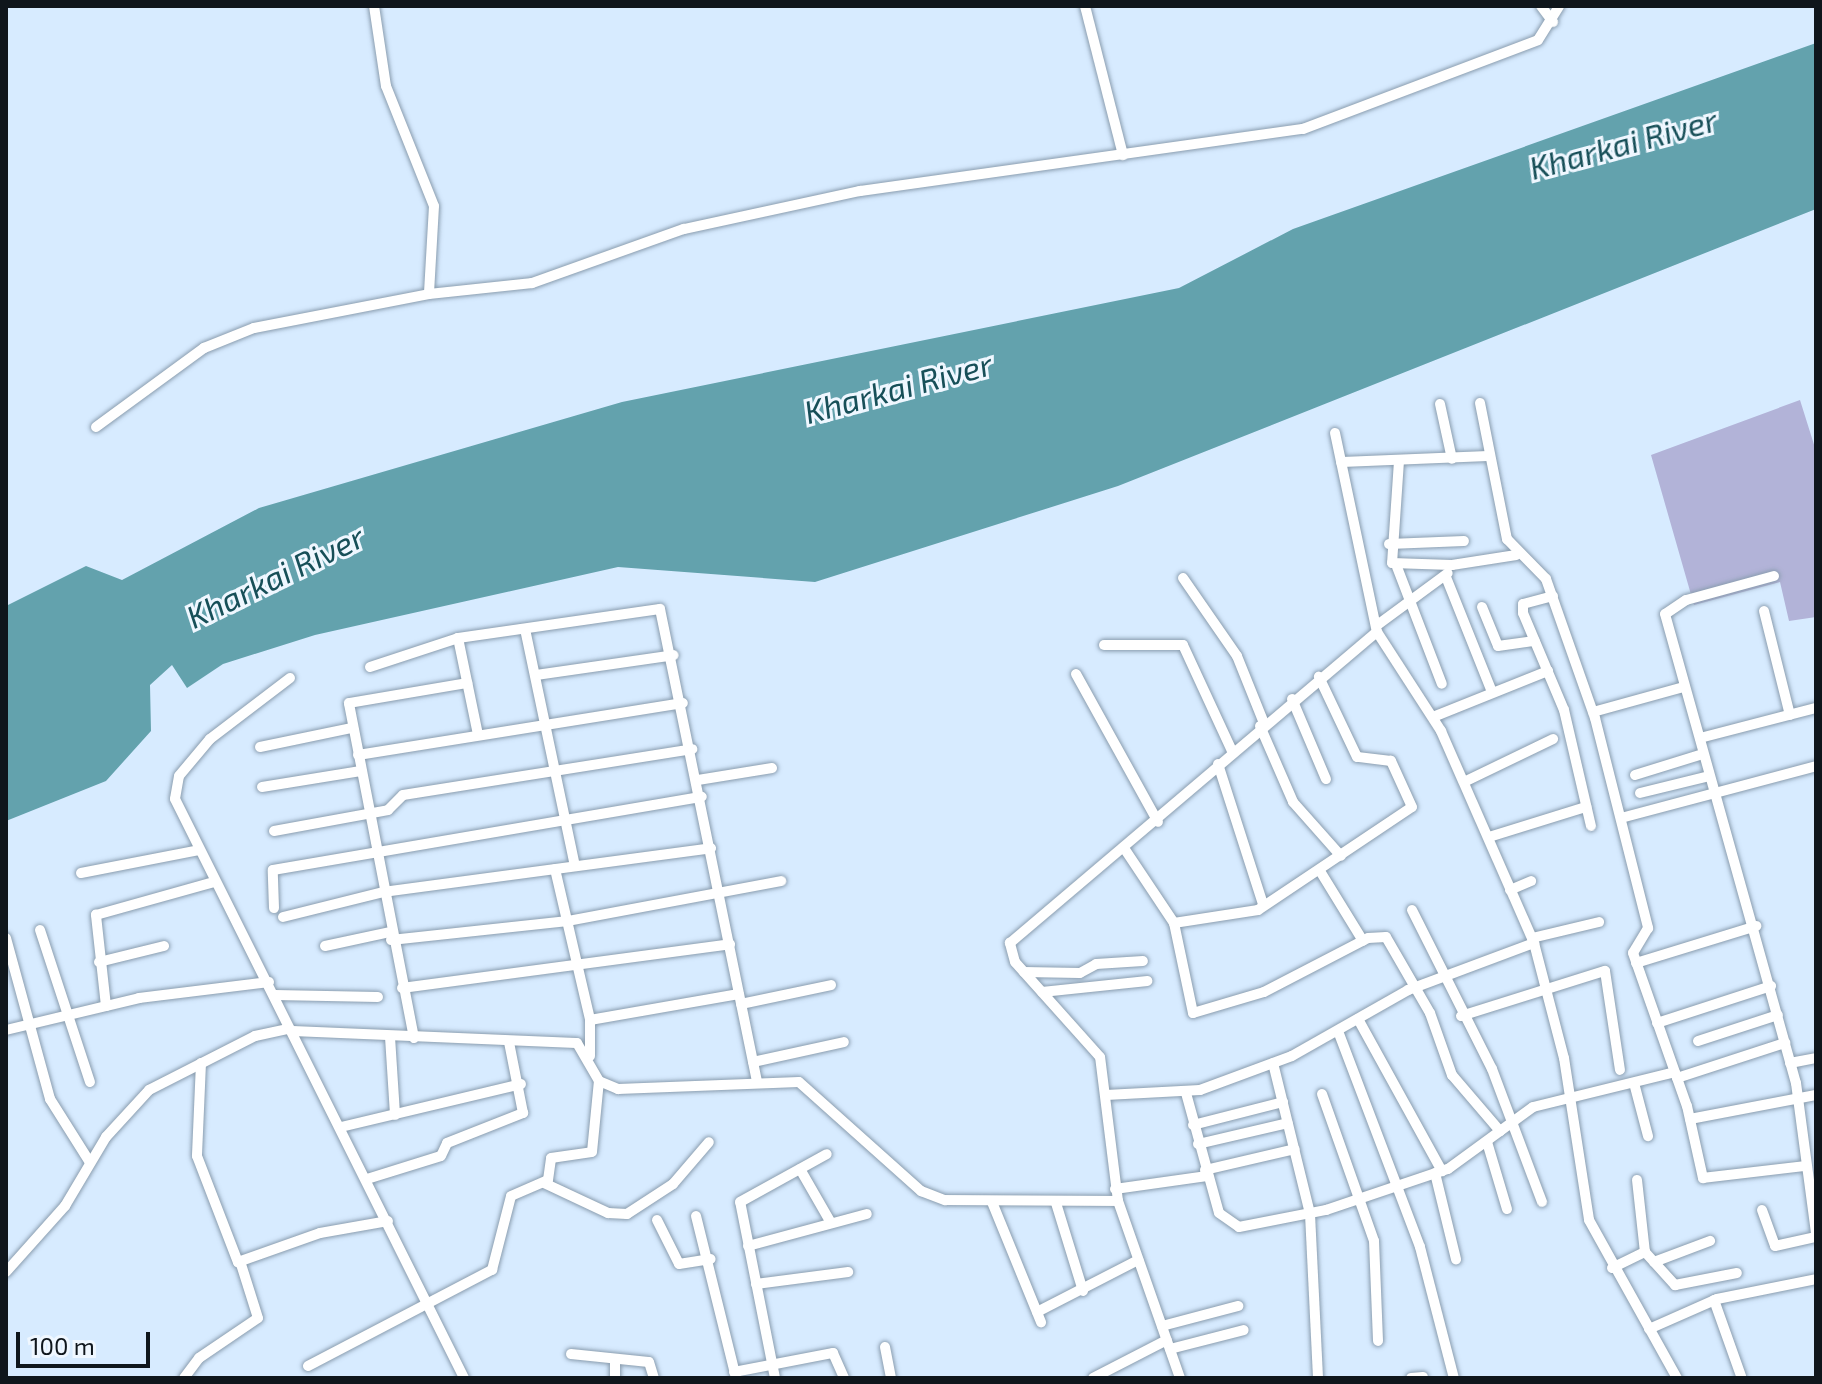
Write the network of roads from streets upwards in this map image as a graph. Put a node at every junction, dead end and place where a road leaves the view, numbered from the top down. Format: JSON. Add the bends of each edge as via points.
{"nodes":[{"id":1,"x":374,"y":6,"type":"edge"},
{"id":2,"x":1085,"y":6,"type":"edge"},
{"id":3,"x":1541,"y":6,"type":"edge"},
{"id":4,"x":1559,"y":6,"type":"edge"},
{"id":5,"x":1553,"y":22,"type":"junction"},
{"id":6,"x":1123,"y":155,"type":"junction"},
{"id":7,"x":429,"y":294,"type":"junction"},
{"id":8,"x":1480,"y":403,"type":"dead end"},
{"id":9,"x":1440,"y":404,"type":"dead end"},
{"id":10,"x":96,"y":427,"type":"dead end"},
{"id":11,"x":1335,"y":433,"type":"dead end"},
{"id":12,"x":1489,"y":456,"type":"junction"},
{"id":13,"x":1452,"y":459,"type":"junction"},
{"id":14,"x":1399,"y":461,"type":"junction"},
{"id":15,"x":1341,"y":462,"type":"junction"},
{"id":16,"x":1464,"y":541,"type":"dead end"},
{"id":17,"x":1389,"y":544,"type":"junction"},
{"id":18,"x":1516,"y":555,"type":"junction"},
{"id":19,"x":1452,"y":565,"type":"junction"},
{"id":20,"x":1397,"y":567,"type":"junction"},
{"id":21,"x":1774,"y":576,"type":"dead end"},
{"id":22,"x":1446,"y":577,"type":"junction"},
{"id":23,"x":1183,"y":578,"type":"dead end"},
{"id":24,"x":1553,"y":596,"type":"junction"},
{"id":25,"x":1412,"y":602,"type":"junction"},
{"id":26,"x":1482,"y":607,"type":"dead end"},
{"id":27,"x":1764,"y":611,"type":"dead end"},
{"id":28,"x":525,"y":629,"type":"junction"},
{"id":29,"x":1377,"y":629,"type":"junction"},
{"id":30,"x":458,"y":638,"type":"junction"},
{"id":31,"x":1535,"y":641,"type":"junction"},
{"id":32,"x":1104,"y":645,"type":"dead end"},
{"id":33,"x":674,"y":655,"type":"junction"},
{"id":34,"x":370,"y":667,"type":"dead end"},
{"id":35,"x":1548,"y":671,"type":"junction"},
{"id":36,"x":1076,"y":674,"type":"dead end"},
{"id":37,"x":536,"y":675,"type":"junction"},
{"id":38,"x":1319,"y":677,"type":"junction"},
{"id":39,"x":290,"y":678,"type":"dead end"},
{"id":40,"x":467,"y":683,"type":"junction"},
{"id":41,"x":1442,"y":684,"type":"dead end"},
{"id":42,"x":1684,"y":687,"type":"junction"},
{"id":43,"x":1492,"y":692,"type":"junction"},
{"id":44,"x":1292,"y":699,"type":"junction"},
{"id":45,"x":683,"y":703,"type":"junction"},
{"id":46,"x":1816,"y":708,"type":"edge"},
{"id":47,"x":1593,"y":712,"type":"junction"},
{"id":48,"x":1790,"y":715,"type":"junction"},
{"id":49,"x":1433,"y":717,"type":"junction"},
{"id":50,"x":547,"y":724,"type":"junction"},
{"id":51,"x":1262,"y":725,"type":"junction"},
{"id":52,"x":352,"y":728,"type":"junction"},
{"id":53,"x":478,"y":735,"type":"junction"},
{"id":54,"x":1700,"y":738,"type":"junction"},
{"id":55,"x":1553,"y":739,"type":"dead end"},
{"id":56,"x":260,"y":747,"type":"dead end"},
{"id":57,"x":692,"y":749,"type":"junction"},
{"id":58,"x":1232,"y":751,"type":"junction"},
{"id":59,"x":1703,"y":754,"type":"junction"},
{"id":60,"x":358,"y":755,"type":"junction"},
{"id":61,"x":1218,"y":764,"type":"junction"},
{"id":62,"x":1816,"y":766,"type":"edge"},
{"id":63,"x":772,"y":768,"type":"dead end"},
{"id":64,"x":361,"y":771,"type":"junction"},
{"id":65,"x":558,"y":772,"type":"junction"},
{"id":66,"x":1635,"y":775,"type":"dead end"},
{"id":67,"x":1709,"y":776,"type":"junction"},
{"id":68,"x":1326,"y":779,"type":"dead end"},
{"id":69,"x":698,"y":780,"type":"junction"},
{"id":70,"x":1464,"y":782,"type":"junction"},
{"id":71,"x":262,"y":787,"type":"dead end"},
{"id":72,"x":1640,"y":793,"type":"dead end"},
{"id":73,"x":1712,"y":794,"type":"junction"},
{"id":74,"x":702,"y":797,"type":"junction"},
{"id":75,"x":1586,"y":807,"type":"junction"},
{"id":76,"x":369,"y":813,"type":"junction"},
{"id":77,"x":1621,"y":818,"type":"junction"},
{"id":78,"x":567,"y":819,"type":"junction"},
{"id":79,"x":1158,"y":822,"type":"junction"},
{"id":80,"x":1591,"y":826,"type":"dead end"},
{"id":81,"x":274,"y":831,"type":"dead end"},
{"id":82,"x":1489,"y":837,"type":"junction"},
{"id":83,"x":711,"y":848,"type":"junction"},
{"id":84,"x":199,"y":850,"type":"junction"},
{"id":85,"x":376,"y":851,"type":"junction"},
{"id":86,"x":1126,"y":851,"type":"junction"},
{"id":87,"x":1341,"y":856,"type":"junction"},
{"id":88,"x":575,"y":866,"type":"junction"},
{"id":89,"x":555,"y":869,"type":"junction"},
{"id":90,"x":1320,"y":871,"type":"junction"},
{"id":91,"x":81,"y":873,"type":"dead end"},
{"id":92,"x":781,"y":881,"type":"dead end"},
{"id":93,"x":1531,"y":881,"type":"dead end"},
{"id":94,"x":214,"y":882,"type":"junction"},
{"id":95,"x":1510,"y":890,"type":"junction"},
{"id":96,"x":383,"y":892,"type":"junction"},
{"id":97,"x":720,"y":893,"type":"junction"},
{"id":98,"x":1263,"y":904,"type":"junction"},
{"id":99,"x":274,"y":908,"type":"dead end"},
{"id":100,"x":1412,"y":910,"type":"dead end"},
{"id":101,"x":283,"y":917,"type":"dead end"},
{"id":102,"x":568,"y":921,"type":"junction"},
{"id":103,"x":1599,"y":922,"type":"dead end"},
{"id":104,"x":1174,"y":923,"type":"junction"},
{"id":105,"x":1756,"y":926,"type":"junction"},
{"id":106,"x":40,"y":930,"type":"dead end"},
{"id":107,"x":391,"y":936,"type":"junction"},
{"id":108,"x":6,"y":938,"type":"edge"},
{"id":109,"x":1533,"y":940,"type":"junction"},
{"id":110,"x":1363,"y":941,"type":"junction"},
{"id":111,"x":730,"y":944,"type":"junction"},
{"id":112,"x":164,"y":946,"type":"dead end"},
{"id":113,"x":325,"y":946,"type":"dead end"},
{"id":114,"x":1143,"y":961,"type":"dead end"},
{"id":115,"x":99,"y":962,"type":"junction"},
{"id":116,"x":1636,"y":963,"type":"junction"},
{"id":117,"x":9,"y":966,"type":"edge"},
{"id":118,"x":578,"y":967,"type":"junction"},
{"id":119,"x":1024,"y":972,"type":"junction"},
{"id":120,"x":1441,"y":976,"type":"junction"},
{"id":121,"x":1147,"y":981,"type":"dead end"},
{"id":122,"x":269,"y":982,"type":"junction"},
{"id":123,"x":831,"y":985,"type":"dead end"},
{"id":124,"x":1547,"y":986,"type":"junction"},
{"id":125,"x":1771,"y":986,"type":"junction"},
{"id":126,"x":1415,"y":987,"type":"junction"},
{"id":127,"x":402,"y":988,"type":"junction"},
{"id":128,"x":1042,"y":992,"type":"junction"},
{"id":129,"x":275,"y":995,"type":"junction"},
{"id":130,"x":378,"y":997,"type":"dead end"},
{"id":131,"x":740,"y":999,"type":"junction"},
{"id":132,"x":106,"y":1006,"type":"junction"},
{"id":133,"x":1778,"y":1015,"type":"junction"},
{"id":134,"x":69,"y":1016,"type":"junction"},
{"id":135,"x":1461,"y":1016,"type":"junction"},
{"id":136,"x":1358,"y":1019,"type":"junction"},
{"id":137,"x":590,"y":1020,"type":"junction"},
{"id":138,"x":1657,"y":1023,"type":"junction"},
{"id":139,"x":30,"y":1024,"type":"junction"},
{"id":140,"x":6,"y":1030,"type":"edge"},
{"id":141,"x":290,"y":1030,"type":"junction"},
{"id":142,"x":1338,"y":1031,"type":"junction"},
{"id":143,"x":390,"y":1037,"type":"junction"},
{"id":144,"x":414,"y":1038,"type":"junction"},
{"id":145,"x":1698,"y":1041,"type":"dead end"},
{"id":146,"x":509,"y":1042,"type":"junction"},
{"id":147,"x":844,"y":1042,"type":"dead end"},
{"id":148,"x":1785,"y":1043,"type":"junction"},
{"id":149,"x":590,"y":1056,"type":"junction"},
{"id":150,"x":1816,"y":1058,"type":"edge"},
{"id":151,"x":753,"y":1062,"type":"junction"},
{"id":152,"x":201,"y":1063,"type":"junction"},
{"id":153,"x":1273,"y":1063,"type":"junction"},
{"id":154,"x":1790,"y":1063,"type":"junction"},
{"id":155,"x":1620,"y":1070,"type":"dead end"},
{"id":156,"x":1676,"y":1075,"type":"junction"},
{"id":157,"x":599,"y":1081,"type":"junction"},
{"id":158,"x":90,"y":1082,"type":"dead end"},
{"id":159,"x":757,"y":1083,"type":"junction"},
{"id":160,"x":1634,"y":1083,"type":"junction"},
{"id":161,"x":521,"y":1084,"type":"junction"},
{"id":162,"x":1186,"y":1093,"type":"junction"},
{"id":163,"x":1322,"y":1094,"type":"dead end"},
{"id":164,"x":1106,"y":1095,"type":"junction"},
{"id":165,"x":1816,"y":1095,"type":"edge"},
{"id":166,"x":1570,"y":1097,"type":"junction"},
{"id":167,"x":1798,"y":1100,"type":"junction"},
{"id":168,"x":1283,"y":1102,"type":"junction"},
{"id":169,"x":395,"y":1115,"type":"junction"},
{"id":170,"x":1690,"y":1119,"type":"junction"},
{"id":171,"x":1513,"y":1121,"type":"junction"},
{"id":172,"x":1288,"y":1123,"type":"junction"},
{"id":173,"x":1193,"y":1125,"type":"junction"},
{"id":174,"x":341,"y":1127,"type":"junction"},
{"id":175,"x":1500,"y":1131,"type":"junction"},
{"id":176,"x":1648,"y":1136,"type":"dead end"},
{"id":177,"x":709,"y":1142,"type":"dead end"},
{"id":178,"x":1487,"y":1142,"type":"junction"},
{"id":179,"x":1198,"y":1144,"type":"junction"},
{"id":180,"x":1295,"y":1149,"type":"junction"},
{"id":181,"x":827,"y":1154,"type":"dead end"},
{"id":182,"x":89,"y":1161,"type":"junction"},
{"id":183,"x":1805,"y":1166,"type":"junction"},
{"id":184,"x":800,"y":1169,"type":"junction"},
{"id":185,"x":1439,"y":1172,"type":"junction"},
{"id":186,"x":1206,"y":1173,"type":"junction"},
{"id":187,"x":367,"y":1179,"type":"junction"},
{"id":188,"x":1637,"y":1180,"type":"dead end"},
{"id":189,"x":544,"y":1183,"type":"junction"},
{"id":190,"x":1393,"y":1188,"type":"junction"},
{"id":191,"x":1115,"y":1189,"type":"junction"},
{"id":192,"x":1356,"y":1200,"type":"junction"},
{"id":193,"x":1118,"y":1201,"type":"junction"},
{"id":194,"x":992,"y":1202,"type":"junction"},
{"id":195,"x":1542,"y":1202,"type":"dead end"},
{"id":196,"x":1056,"y":1203,"type":"junction"},
{"id":197,"x":1507,"y":1209,"type":"dead end"},
{"id":198,"x":1762,"y":1210,"type":"dead end"},
{"id":199,"x":867,"y":1214,"type":"dead end"},
{"id":200,"x":1310,"y":1214,"type":"junction"},
{"id":201,"x":696,"y":1216,"type":"dead end"},
{"id":202,"x":657,"y":1220,"type":"dead end"},
{"id":203,"x":388,"y":1221,"type":"junction"},
{"id":204,"x":831,"y":1223,"type":"junction"},
{"id":205,"x":1816,"y":1235,"type":"edge"},
{"id":206,"x":1710,"y":1241,"type":"dead end"},
{"id":207,"x":748,"y":1246,"type":"junction"},
{"id":208,"x":1645,"y":1252,"type":"junction"},
{"id":209,"x":711,"y":1259,"type":"junction"},
{"id":210,"x":1456,"y":1259,"type":"dead end"},
{"id":211,"x":1138,"y":1260,"type":"junction"},
{"id":212,"x":1654,"y":1262,"type":"junction"},
{"id":213,"x":241,"y":1264,"type":"junction"},
{"id":214,"x":1612,"y":1268,"type":"junction"},
{"id":215,"x":6,"y":1272,"type":"edge"},
{"id":216,"x":848,"y":1272,"type":"dead end"},
{"id":217,"x":1737,"y":1273,"type":"dead end"},
{"id":218,"x":1816,"y":1279,"type":"edge"},
{"id":219,"x":756,"y":1284,"type":"junction"},
{"id":220,"x":1083,"y":1291,"type":"junction"},
{"id":221,"x":1714,"y":1300,"type":"junction"},
{"id":222,"x":429,"y":1304,"type":"junction"},
{"id":223,"x":1238,"y":1306,"type":"dead end"},
{"id":224,"x":1162,"y":1326,"type":"junction"},
{"id":225,"x":1649,"y":1329,"type":"junction"},
{"id":226,"x":1244,"y":1330,"type":"dead end"},
{"id":227,"x":1378,"y":1341,"type":"dead end"},
{"id":228,"x":1168,"y":1344,"type":"junction"},
{"id":229,"x":885,"y":1347,"type":"dead end"},
{"id":230,"x":571,"y":1354,"type":"dead end"},
{"id":231,"x":615,"y":1359,"type":"junction"},
{"id":232,"x":308,"y":1366,"type":"dead end"},
{"id":233,"x":772,"y":1366,"type":"junction"},
{"id":234,"x":735,"y":1375,"type":"edge"},
{"id":235,"x":1741,"y":1376,"type":"edge"},
{"id":236,"x":1177,"y":1377,"type":"edge"},
{"id":237,"x":1423,"y":1377,"type":"edge"},
{"id":238,"x":184,"y":1378,"type":"edge"},
{"id":239,"x":464,"y":1378,"type":"edge"},
{"id":240,"x":615,"y":1378,"type":"edge"},
{"id":241,"x":654,"y":1378,"type":"edge"},
{"id":242,"x":775,"y":1378,"type":"edge"},
{"id":243,"x":844,"y":1378,"type":"edge"},
{"id":244,"x":891,"y":1378,"type":"edge"},
{"id":245,"x":1093,"y":1378,"type":"edge"},
{"id":246,"x":1318,"y":1378,"type":"edge"},
{"id":247,"x":1411,"y":1378,"type":"edge"},
{"id":248,"x":1454,"y":1378,"type":"edge"},
{"id":249,"x":1677,"y":1378,"type":"edge"}],
"edges":[{"from":1,"to":7,"type":"street","via":[[386,86],[434,206]]},
{"from":2,"to":6,"type":"street","via":[[1115,106]]},
{"from":3,"to":5,"type":"street"},
{"from":4,"to":5,"type":"street"},
{"from":5,"to":6,"type":"street","via":[[1538,40],[1317,126]]},
{"from":6,"to":7,"type":"street","via":[[860,191],[684,229],[532,283]]},
{"from":7,"to":10,"type":"street","via":[[236,333]]},
{"from":8,"to":12,"type":"street"},
{"from":9,"to":13,"type":"street"},
{"from":11,"to":15,"type":"street"},
{"from":12,"to":13,"type":"street"},
{"from":12,"to":18,"type":"street"},
{"from":13,"to":14,"type":"street"},
{"from":14,"to":15,"type":"street"},
{"from":14,"to":17,"type":"street"},
{"from":15,"to":29,"type":"street"},
{"from":16,"to":17,"type":"street"},
{"from":17,"to":20,"type":"street"},
{"from":18,"to":19,"type":"street"},
{"from":18,"to":24,"type":"street","via":[[1541,571]]},
{"from":19,"to":20,"type":"street"},
{"from":19,"to":22,"type":"street"},
{"from":20,"to":25,"type":"street"},
{"from":21,"to":42,"type":"street","via":[[1666,610]]},
{"from":22,"to":25,"type":"street"},
{"from":22,"to":43,"type":"street"},
{"from":23,"to":51,"type":"street","via":[[1237,656]]},
{"from":24,"to":31,"type":"street","via":[[1522,606]]},
{"from":24,"to":47,"type":"street"},
{"from":25,"to":29,"type":"street"},
{"from":25,"to":41,"type":"street"},
{"from":26,"to":31,"type":"street","via":[[1501,647]]},
{"from":27,"to":48,"type":"street"},
{"from":28,"to":30,"type":"street"},
{"from":28,"to":33,"type":"street","via":[[660,609]]},
{"from":28,"to":37,"type":"street"},
{"from":29,"to":38,"type":"street"},
{"from":29,"to":49,"type":"street"},
{"from":30,"to":34,"type":"street"},
{"from":30,"to":40,"type":"street"},
{"from":31,"to":35,"type":"street"},
{"from":32,"to":58,"type":"street","via":[[1183,645]]},
{"from":33,"to":37,"type":"street"},
{"from":33,"to":45,"type":"street"},
{"from":35,"to":43,"type":"street"},
{"from":35,"to":75,"type":"street"},
{"from":36,"to":79,"type":"street"},
{"from":37,"to":50,"type":"street"},
{"from":38,"to":44,"type":"street"},
{"from":38,"to":87,"type":"street","via":[[1357,757],[1391,761],[1412,807]]},
{"from":39,"to":84,"type":"street","via":[[210,739],[179,776],[175,799]]},
{"from":40,"to":52,"type":"street","via":[[349,703]]},
{"from":40,"to":53,"type":"street"},
{"from":42,"to":47,"type":"street"},
{"from":42,"to":54,"type":"street"},
{"from":43,"to":49,"type":"street"},
{"from":44,"to":51,"type":"street"},
{"from":44,"to":68,"type":"street"},
{"from":45,"to":50,"type":"street"},
{"from":45,"to":57,"type":"street"},
{"from":46,"to":48,"type":"street"},
{"from":47,"to":77,"type":"street"},
{"from":48,"to":54,"type":"street"},
{"from":49,"to":70,"type":"street"},
{"from":50,"to":53,"type":"street"},
{"from":50,"to":65,"type":"street"},
{"from":51,"to":58,"type":"street"},
{"from":51,"to":87,"type":"street","via":[[1293,802]]},
{"from":52,"to":56,"type":"street"},
{"from":52,"to":60,"type":"street"},
{"from":53,"to":60,"type":"street"},
{"from":54,"to":59,"type":"street"},
{"from":55,"to":70,"type":"street"},
{"from":57,"to":65,"type":"street"},
{"from":57,"to":69,"type":"street"},
{"from":58,"to":61,"type":"street"},
{"from":59,"to":66,"type":"street"},
{"from":59,"to":67,"type":"street"},
{"from":60,"to":64,"type":"street"},
{"from":61,"to":79,"type":"street"},
{"from":61,"to":98,"type":"street"},
{"from":62,"to":73,"type":"street"},
{"from":63,"to":69,"type":"street"},
{"from":64,"to":71,"type":"street"},
{"from":64,"to":76,"type":"street"},
{"from":65,"to":76,"type":"street","via":[[403,795],[388,810]]},
{"from":65,"to":78,"type":"street"},
{"from":67,"to":72,"type":"street"},
{"from":67,"to":73,"type":"street"},
{"from":69,"to":74,"type":"street"},
{"from":70,"to":82,"type":"street"},
{"from":73,"to":77,"type":"street"},
{"from":73,"to":105,"type":"street"},
{"from":74,"to":78,"type":"street"},
{"from":74,"to":83,"type":"street"},
{"from":75,"to":80,"type":"street"},
{"from":75,"to":82,"type":"street"},
{"from":76,"to":81,"type":"street"},
{"from":76,"to":85,"type":"street"},
{"from":77,"to":116,"type":"street","via":[[1648,928],[1634,946]]},
{"from":78,"to":85,"type":"street"},
{"from":78,"to":88,"type":"street"},
{"from":79,"to":86,"type":"street"},
{"from":82,"to":95,"type":"street"},
{"from":83,"to":88,"type":"street"},
{"from":83,"to":97,"type":"street"},
{"from":84,"to":91,"type":"street"},
{"from":84,"to":94,"type":"street"},
{"from":85,"to":96,"type":"street"},
{"from":85,"to":99,"type":"street","via":[[273,870]]},
{"from":86,"to":104,"type":"street"},
{"from":86,"to":119,"type":"street","via":[[1010,943],[1008,953]]},
{"from":87,"to":90,"type":"street"},
{"from":88,"to":89,"type":"street"},
{"from":89,"to":96,"type":"street"},
{"from":89,"to":102,"type":"street"},
{"from":90,"to":98,"type":"street"},
{"from":90,"to":110,"type":"street"},
{"from":92,"to":97,"type":"street"},
{"from":93,"to":95,"type":"street"},
{"from":94,"to":115,"type":"street","via":[[100,913]]},
{"from":94,"to":122,"type":"street"},
{"from":95,"to":109,"type":"street"},
{"from":96,"to":101,"type":"street"},
{"from":96,"to":107,"type":"street"},
{"from":97,"to":102,"type":"street"},
{"from":97,"to":111,"type":"street"},
{"from":98,"to":104,"type":"street"},
{"from":100,"to":120,"type":"street"},
{"from":102,"to":107,"type":"street"},
{"from":102,"to":118,"type":"street"},
{"from":103,"to":109,"type":"street"},
{"from":104,"to":110,"type":"street","via":[[1187,1004],[1199,1015],[1264,992]]},
{"from":105,"to":116,"type":"street"},
{"from":105,"to":125,"type":"street"},
{"from":106,"to":134,"type":"street"},
{"from":107,"to":113,"type":"street"},
{"from":107,"to":127,"type":"street"},
{"from":108,"to":117,"type":"street"},
{"from":109,"to":120,"type":"street"},
{"from":109,"to":124,"type":"street"},
{"from":110,"to":126,"type":"street","via":[[1386,937]]},
{"from":111,"to":118,"type":"street"},
{"from":111,"to":131,"type":"street"},
{"from":112,"to":115,"type":"street"},
{"from":114,"to":119,"type":"street","via":[[1096,964],[1080,973]]},
{"from":115,"to":132,"type":"street"},
{"from":116,"to":138,"type":"street"},
{"from":117,"to":139,"type":"street"},
{"from":118,"to":127,"type":"street"},
{"from":118,"to":137,"type":"street"},
{"from":119,"to":128,"type":"street"},
{"from":120,"to":126,"type":"street"},
{"from":120,"to":135,"type":"street"},
{"from":121,"to":128,"type":"street"},
{"from":122,"to":129,"type":"street"},
{"from":122,"to":132,"type":"street"},
{"from":123,"to":131,"type":"street"},
{"from":124,"to":135,"type":"street"},
{"from":124,"to":155,"type":"street","via":[[1605,971]]},
{"from":124,"to":166,"type":"street"},
{"from":125,"to":133,"type":"street"},
{"from":125,"to":138,"type":"street"},
{"from":126,"to":136,"type":"street"},
{"from":126,"to":175,"type":"street","via":[[1452,1075]]},
{"from":127,"to":144,"type":"street"},
{"from":128,"to":164,"type":"street","via":[[1100,1057]]},
{"from":129,"to":130,"type":"street"},
{"from":129,"to":141,"type":"street"},
{"from":131,"to":137,"type":"street"},
{"from":131,"to":151,"type":"street"},
{"from":132,"to":134,"type":"street"},
{"from":133,"to":145,"type":"street"},
{"from":133,"to":148,"type":"street"},
{"from":134,"to":139,"type":"street"},
{"from":134,"to":158,"type":"street"},
{"from":135,"to":171,"type":"street"},
{"from":136,"to":142,"type":"street"},
{"from":136,"to":185,"type":"street"},
{"from":137,"to":149,"type":"street"},
{"from":138,"to":156,"type":"street"},
{"from":139,"to":140,"type":"street"},
{"from":139,"to":182,"type":"street","via":[[50,1099]]},
{"from":141,"to":143,"type":"street"},
{"from":141,"to":152,"type":"street","via":[[255,1036]]},
{"from":141,"to":174,"type":"street"},
{"from":142,"to":153,"type":"street"},
{"from":142,"to":190,"type":"street"},
{"from":143,"to":144,"type":"street"},
{"from":143,"to":169,"type":"street"},
{"from":144,"to":146,"type":"street"},
{"from":146,"to":149,"type":"street","via":[[577,1043]]},
{"from":146,"to":161,"type":"street"},
{"from":147,"to":151,"type":"street"},
{"from":148,"to":154,"type":"street"},
{"from":148,"to":156,"type":"street"},
{"from":149,"to":157,"type":"street"},
{"from":150,"to":154,"type":"street"},
{"from":151,"to":159,"type":"street"},
{"from":152,"to":182,"type":"street","via":[[149,1090]]},
{"from":152,"to":213,"type":"street","via":[[197,1156]]},
{"from":153,"to":162,"type":"street"},
{"from":153,"to":168,"type":"street"},
{"from":154,"to":167,"type":"street"},
{"from":156,"to":160,"type":"street"},
{"from":156,"to":170,"type":"street"},
{"from":157,"to":159,"type":"street","via":[[618,1089]]},
{"from":157,"to":189,"type":"street","via":[[592,1152],[551,1158]]},
{"from":159,"to":194,"type":"street","via":[[799,1082],[883,1162],[933,1195]]},
{"from":160,"to":166,"type":"street"},
{"from":160,"to":176,"type":"street"},
{"from":161,"to":169,"type":"street"},
{"from":161,"to":187,"type":"street","via":[[519,1117],[447,1143],[441,1156]]},
{"from":162,"to":164,"type":"street"},
{"from":162,"to":173,"type":"street"},
{"from":163,"to":192,"type":"street"},
{"from":164,"to":191,"type":"street"},
{"from":165,"to":167,"type":"street"},
{"from":166,"to":171,"type":"street"},
{"from":166,"to":214,"type":"street","via":[[1583,1199]]},
{"from":167,"to":170,"type":"street"},
{"from":167,"to":183,"type":"street"},
{"from":168,"to":172,"type":"street"},
{"from":168,"to":173,"type":"street"},
{"from":169,"to":174,"type":"street"},
{"from":170,"to":183,"type":"street","via":[[1706,1181]]},
{"from":171,"to":175,"type":"street"},
{"from":171,"to":195,"type":"street"},
{"from":172,"to":179,"type":"street"},
{"from":172,"to":180,"type":"street"},
{"from":173,"to":179,"type":"street"},
{"from":174,"to":187,"type":"street"},
{"from":175,"to":178,"type":"street"},
{"from":177,"to":189,"type":"street","via":[[673,1184],[627,1214],[608,1213]]},
{"from":178,"to":185,"type":"street"},
{"from":178,"to":197,"type":"street"},
{"from":179,"to":186,"type":"street"},
{"from":180,"to":186,"type":"street"},
{"from":180,"to":200,"type":"street"},
{"from":181,"to":184,"type":"street"},
{"from":182,"to":215,"type":"street","via":[[65,1206]]},
{"from":183,"to":205,"type":"street"},
{"from":184,"to":204,"type":"street"},
{"from":184,"to":207,"type":"street","via":[[740,1202]]},
{"from":185,"to":190,"type":"street"},
{"from":185,"to":210,"type":"street"},
{"from":186,"to":191,"type":"street"},
{"from":186,"to":200,"type":"street","via":[[1219,1213],[1233,1227]]},
{"from":187,"to":203,"type":"street"},
{"from":188,"to":208,"type":"street"},
{"from":189,"to":222,"type":"street","via":[[507,1201],[492,1270]]},
{"from":190,"to":192,"type":"street"},
{"from":190,"to":248,"type":"street","via":[[1420,1247]]},
{"from":191,"to":193,"type":"street"},
{"from":192,"to":200,"type":"street"},
{"from":192,"to":227,"type":"street","via":[[1376,1250]]},
{"from":193,"to":196,"type":"street"},
{"from":193,"to":211,"type":"street"},
{"from":194,"to":196,"type":"street"},
{"from":194,"to":220,"type":"street","via":[[1039,1317]]},
{"from":196,"to":220,"type":"street"},
{"from":198,"to":205,"type":"street","via":[[1775,1246]]},
{"from":199,"to":204,"type":"street"},
{"from":200,"to":246,"type":"street"},
{"from":201,"to":209,"type":"street"},
{"from":202,"to":209,"type":"street","via":[[679,1264]]},
{"from":203,"to":213,"type":"street","via":[[320,1233]]},
{"from":203,"to":222,"type":"street"},
{"from":204,"to":207,"type":"street"},
{"from":206,"to":212,"type":"street"},
{"from":207,"to":219,"type":"street"},
{"from":208,"to":212,"type":"street"},
{"from":208,"to":214,"type":"street"},
{"from":209,"to":234,"type":"street"},
{"from":211,"to":220,"type":"street"},
{"from":211,"to":224,"type":"street"},
{"from":212,"to":217,"type":"street","via":[[1675,1285]]},
{"from":213,"to":238,"type":"street","via":[[258,1318],[199,1358]]},
{"from":214,"to":225,"type":"street"},
{"from":216,"to":219,"type":"street"},
{"from":218,"to":221,"type":"street"},
{"from":219,"to":233,"type":"street"},
{"from":221,"to":225,"type":"street"},
{"from":221,"to":235,"type":"street"},
{"from":222,"to":232,"type":"street"},
{"from":222,"to":239,"type":"street"},
{"from":223,"to":224,"type":"street"},
{"from":224,"to":228,"type":"street"},
{"from":225,"to":249,"type":"street"},
{"from":226,"to":228,"type":"street"},
{"from":228,"to":236,"type":"street"},
{"from":228,"to":245,"type":"street"},
{"from":229,"to":244,"type":"street"},
{"from":230,"to":231,"type":"street"},
{"from":231,"to":240,"type":"street"},
{"from":231,"to":241,"type":"street","via":[[649,1362]]},
{"from":233,"to":234,"type":"street"},
{"from":233,"to":242,"type":"street"},
{"from":233,"to":243,"type":"street","via":[[833,1353]]},
{"from":237,"to":247,"type":"street"}]}
